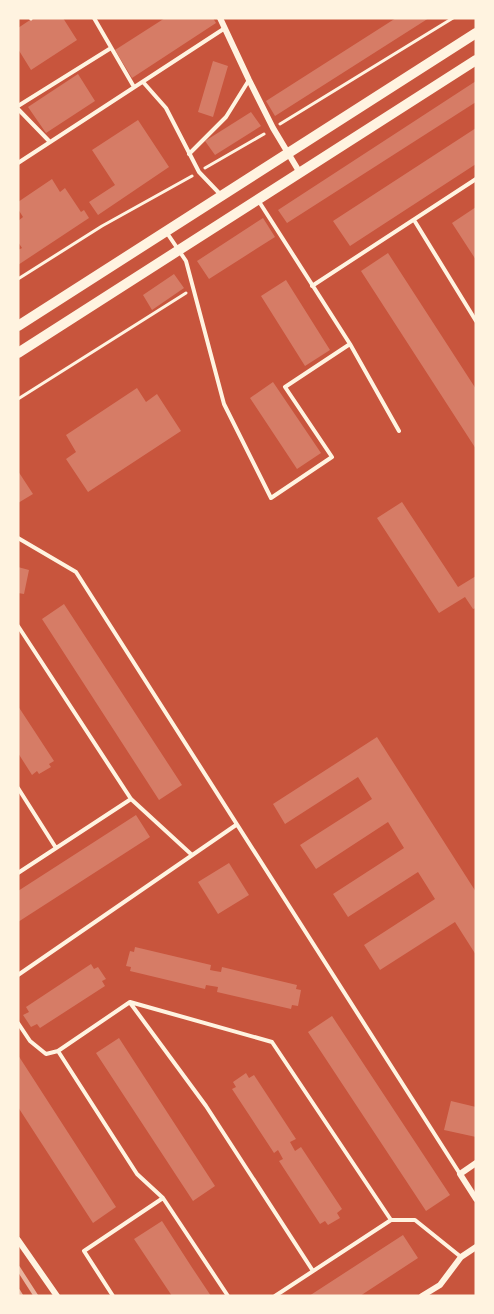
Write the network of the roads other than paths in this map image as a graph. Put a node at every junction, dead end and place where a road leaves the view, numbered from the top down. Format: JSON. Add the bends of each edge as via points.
{"nodes":[{"id":1,"x":94,"y":18,"type":"edge"},
{"id":2,"x":220,"y":18,"type":"edge"},
{"id":3,"x":226,"y":28,"type":"junction"},
{"id":4,"x":476,"y":33,"type":"edge"},
{"id":5,"x":111,"y":48,"type":"junction"},
{"id":6,"x":476,"y":60,"type":"edge"},
{"id":7,"x":249,"y":80,"type":"junction"},
{"id":8,"x":142,"y":82,"type":"junction"},
{"id":9,"x":134,"y":87,"type":"junction"},
{"id":10,"x":18,"y":107,"type":"edge"},
{"id":11,"x":50,"y":142,"type":"junction"},
{"id":12,"x":288,"y":153,"type":"junction"},
{"id":13,"x":189,"y":154,"type":"junction"},
{"id":14,"x":18,"y":163,"type":"edge"},
{"id":15,"x":300,"y":173,"type":"junction"},
{"id":16,"x":476,"y":179,"type":"edge"},
{"id":17,"x":222,"y":195,"type":"junction"},
{"id":18,"x":258,"y":200,"type":"junction"},
{"id":19,"x":414,"y":220,"type":"junction"},
{"id":20,"x":166,"y":231,"type":"junction"},
{"id":21,"x":179,"y":250,"type":"junction"},
{"id":22,"x":312,"y":286,"type":"junction"},
{"id":23,"x":476,"y":321,"type":"edge"},
{"id":24,"x":18,"y":326,"type":"edge"},
{"id":25,"x":350,"y":344,"type":"junction"},
{"id":26,"x":18,"y":353,"type":"edge"},
{"id":27,"x":399,"y":431,"type":"dead end"},
{"id":28,"x":18,"y":538,"type":"edge"},
{"id":29,"x":18,"y":626,"type":"edge"},
{"id":30,"x":18,"y":638,"type":"edge"},
{"id":31,"x":27,"y":640,"type":"junction"},
{"id":32,"x":18,"y":788,"type":"edge"},
{"id":33,"x":131,"y":799,"type":"junction"},
{"id":34,"x":236,"y":825,"type":"junction"},
{"id":35,"x":56,"y":848,"type":"junction"},
{"id":36,"x":192,"y":855,"type":"junction"},
{"id":37,"x":18,"y":873,"type":"edge"},
{"id":38,"x":18,"y":975,"type":"edge"},
{"id":39,"x":130,"y":1002,"type":"junction"},
{"id":40,"x":18,"y":1023,"type":"edge"},
{"id":41,"x":58,"y":1051,"type":"junction"},
{"id":42,"x":476,"y":1163,"type":"edge"},
{"id":43,"x":459,"y":1174,"type":"junction"},
{"id":44,"x":162,"y":1198,"type":"junction"},
{"id":45,"x":476,"y":1199,"type":"edge"},
{"id":46,"x":392,"y":1220,"type":"junction"},
{"id":47,"x":18,"y":1240,"type":"edge"},
{"id":48,"x":476,"y":1247,"type":"edge"},
{"id":49,"x":461,"y":1257,"type":"junction"},
{"id":50,"x":313,"y":1271,"type":"junction"},
{"id":51,"x":57,"y":1296,"type":"edge"},
{"id":52,"x":113,"y":1296,"type":"edge"},
{"id":53,"x":228,"y":1296,"type":"edge"},
{"id":54,"x":275,"y":1296,"type":"edge"},
{"id":55,"x":422,"y":1296,"type":"edge"}],
"edges":[{"from":1,"to":5,"type":"lane"},
{"from":2,"to":3,"type":"street"},
{"from":3,"to":7,"type":"street"},
{"from":3,"to":8,"type":"lane"},
{"from":4,"to":12,"type":"main road"},
{"from":5,"to":9,"type":"lane"},
{"from":5,"to":10,"type":"lane"},
{"from":6,"to":15,"type":"main road"},
{"from":7,"to":12,"type":"street"},
{"from":7,"to":13,"type":"lane","via":[[226,117]]},
{"from":8,"to":9,"type":"lane"},
{"from":8,"to":13,"type":"lane","via":[[166,108]]},
{"from":9,"to":11,"type":"lane"},
{"from":10,"to":11,"type":"lane"},
{"from":11,"to":14,"type":"lane"},
{"from":12,"to":15,"type":"street"},
{"from":12,"to":17,"type":"main road"},
{"from":13,"to":17,"type":"lane","via":[[199,172]]},
{"from":15,"to":18,"type":"main road"},
{"from":16,"to":19,"type":"lane"},
{"from":17,"to":20,"type":"main road"},
{"from":18,"to":21,"type":"main road"},
{"from":18,"to":22,"type":"lane"},
{"from":19,"to":22,"type":"lane"},
{"from":19,"to":23,"type":"lane"},
{"from":20,"to":21,"type":"lane"},
{"from":20,"to":24,"type":"main road"},
{"from":21,"to":25,"type":"lane","via":[[186,261],[224,404],[271,498],[332,457],[285,387]]},
{"from":21,"to":26,"type":"main road"},
{"from":22,"to":25,"type":"lane"},
{"from":25,"to":27,"type":"lane"},
{"from":28,"to":34,"type":"lane","via":[[76,572]]},
{"from":29,"to":31,"type":"lane"},
{"from":30,"to":31,"type":"lane"},
{"from":31,"to":33,"type":"lane"},
{"from":32,"to":35,"type":"lane"},
{"from":33,"to":35,"type":"lane"},
{"from":33,"to":36,"type":"lane"},
{"from":34,"to":36,"type":"lane"},
{"from":34,"to":43,"type":"lane"},
{"from":35,"to":37,"type":"lane"},
{"from":36,"to":38,"type":"lane"},
{"from":39,"to":41,"type":"lane"},
{"from":39,"to":46,"type":"lane","via":[[272,1042]]},
{"from":39,"to":50,"type":"lane","via":[[206,1106]]},
{"from":40,"to":41,"type":"lane","via":[[38,1049],[46,1054]]},
{"from":41,"to":44,"type":"lane","via":[[137,1174]]},
{"from":42,"to":43,"type":"street"},
{"from":43,"to":45,"type":"street"},
{"from":44,"to":52,"type":"lane","via":[[84,1251]]},
{"from":44,"to":53,"type":"lane"},
{"from":46,"to":49,"type":"lane","via":[[415,1220]]},
{"from":46,"to":50,"type":"lane"},
{"from":47,"to":51,"type":"street"},
{"from":48,"to":49,"type":"street"},
{"from":49,"to":55,"type":"street","via":[[440,1285]]},
{"from":50,"to":54,"type":"lane"}]}
